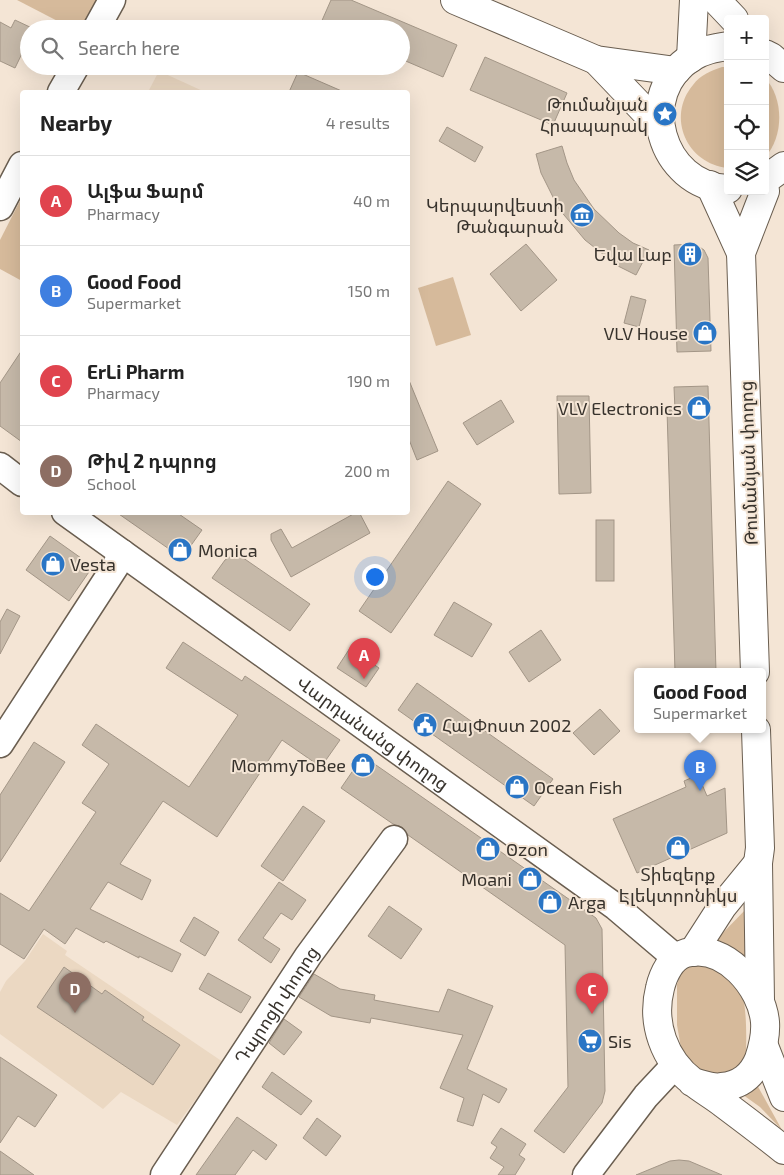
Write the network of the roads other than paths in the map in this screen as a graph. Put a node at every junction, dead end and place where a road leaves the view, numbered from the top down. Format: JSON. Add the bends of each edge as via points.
{"nodes":[{"id":1,"x":112,"y":0,"type":"edge"},
{"id":2,"x":455,"y":0,"type":"edge"},
{"id":3,"x":694,"y":0,"type":"edge"},
{"id":4,"x":716,"y":0,"type":"edge"},
{"id":5,"x":730,"y":15,"type":"edge"},
{"id":6,"x":101,"y":20,"type":"edge"},
{"id":7,"x":724,"y":46,"type":"edge"},
{"id":8,"x":596,"y":60,"type":"junction"},
{"id":9,"x":683,"y":64,"type":"junction"},
{"id":10,"x":71,"y":75,"type":"edge"},
{"id":11,"x":63,"y":90,"type":"edge"},
{"id":12,"x":660,"y":126,"type":"junction"},
{"id":13,"x":20,"y":169,"type":"edge"},
{"id":14,"x":770,"y":181,"type":"edge"},
{"id":15,"x":719,"y":187,"type":"edge"},
{"id":16,"x":0,"y":206,"type":"edge"},
{"id":17,"x":741,"y":253,"type":"junction"},
{"id":18,"x":0,"y":466,"type":"edge"},
{"id":19,"x":20,"y":481,"type":"edge"},
{"id":20,"x":68,"y":515,"type":"edge"},
{"id":21,"x":122,"y":554,"type":"junction"},
{"id":22,"x":755,"y":668,"type":"edge"},
{"id":23,"x":756,"y":733,"type":"edge"},
{"id":24,"x":0,"y":744,"type":"edge"},
{"id":25,"x":394,"y":839,"type":"dead end"},
{"id":26,"x":758,"y":862,"type":"junction"},
{"id":27,"x":684,"y":955,"type":"junction"},
{"id":28,"x":760,"y":1001,"type":"junction"},
{"id":29,"x":764,"y":1046,"type":"junction"},
{"id":30,"x":683,"y":1073,"type":"junction"},
{"id":31,"x":784,"y":1097,"type":"edge"},
{"id":32,"x":784,"y":1150,"type":"edge"},
{"id":33,"x":164,"y":1175,"type":"edge"},
{"id":34,"x":586,"y":1175,"type":"edge"}],
"edges":[{"from":1,"to":6,"type":"street"},
{"from":2,"to":8,"type":"main road"},
{"from":3,"to":9,"type":"main road"},
{"from":4,"to":5,"type":"main road"},
{"from":7,"to":9,"type":"main road","via":[[710,48]]},
{"from":8,"to":9,"type":"main road"},
{"from":8,"to":12,"type":"main road"},
{"from":9,"to":12,"type":"main road","via":[[665,89]]},
{"from":10,"to":11,"type":"street"},
{"from":12,"to":15,"type":"main road","via":[[666,147],[677,164],[692,177]]},
{"from":13,"to":16,"type":"street"},
{"from":14,"to":17,"type":"main road"},
{"from":15,"to":17,"type":"main road"},
{"from":17,"to":22,"type":"main road","name":"Թումանյան փողոց"},
{"from":18,"to":19,"type":"street"},
{"from":20,"to":21,"type":"street","name":"Վարդանանց փողոց"},
{"from":21,"to":24,"type":"street"},
{"from":21,"to":27,"type":"street","name":"Վարդանանց փողոց"},
{"from":23,"to":26,"type":"main road"},
{"from":25,"to":33,"type":"street","name":"Դպրոցի փողոց","via":[[308,956]]},
{"from":26,"to":27,"type":"main road"},
{"from":26,"to":28,"type":"main road"},
{"from":27,"to":28,"type":"main road","via":[[708,953],[728,962],[749,981]]},
{"from":27,"to":30,"type":"main road","via":[[668,968],[660,985],[656,1012],[665,1048]]},
{"from":28,"to":29,"type":"main road","via":[[765,1022]]},
{"from":29,"to":30,"type":"main road","via":[[748,1078],[735,1084],[720,1088]]},
{"from":29,"to":31,"type":"main road"},
{"from":30,"to":32,"type":"main road"},
{"from":30,"to":34,"type":"street","via":[[646,1096]]}]}
